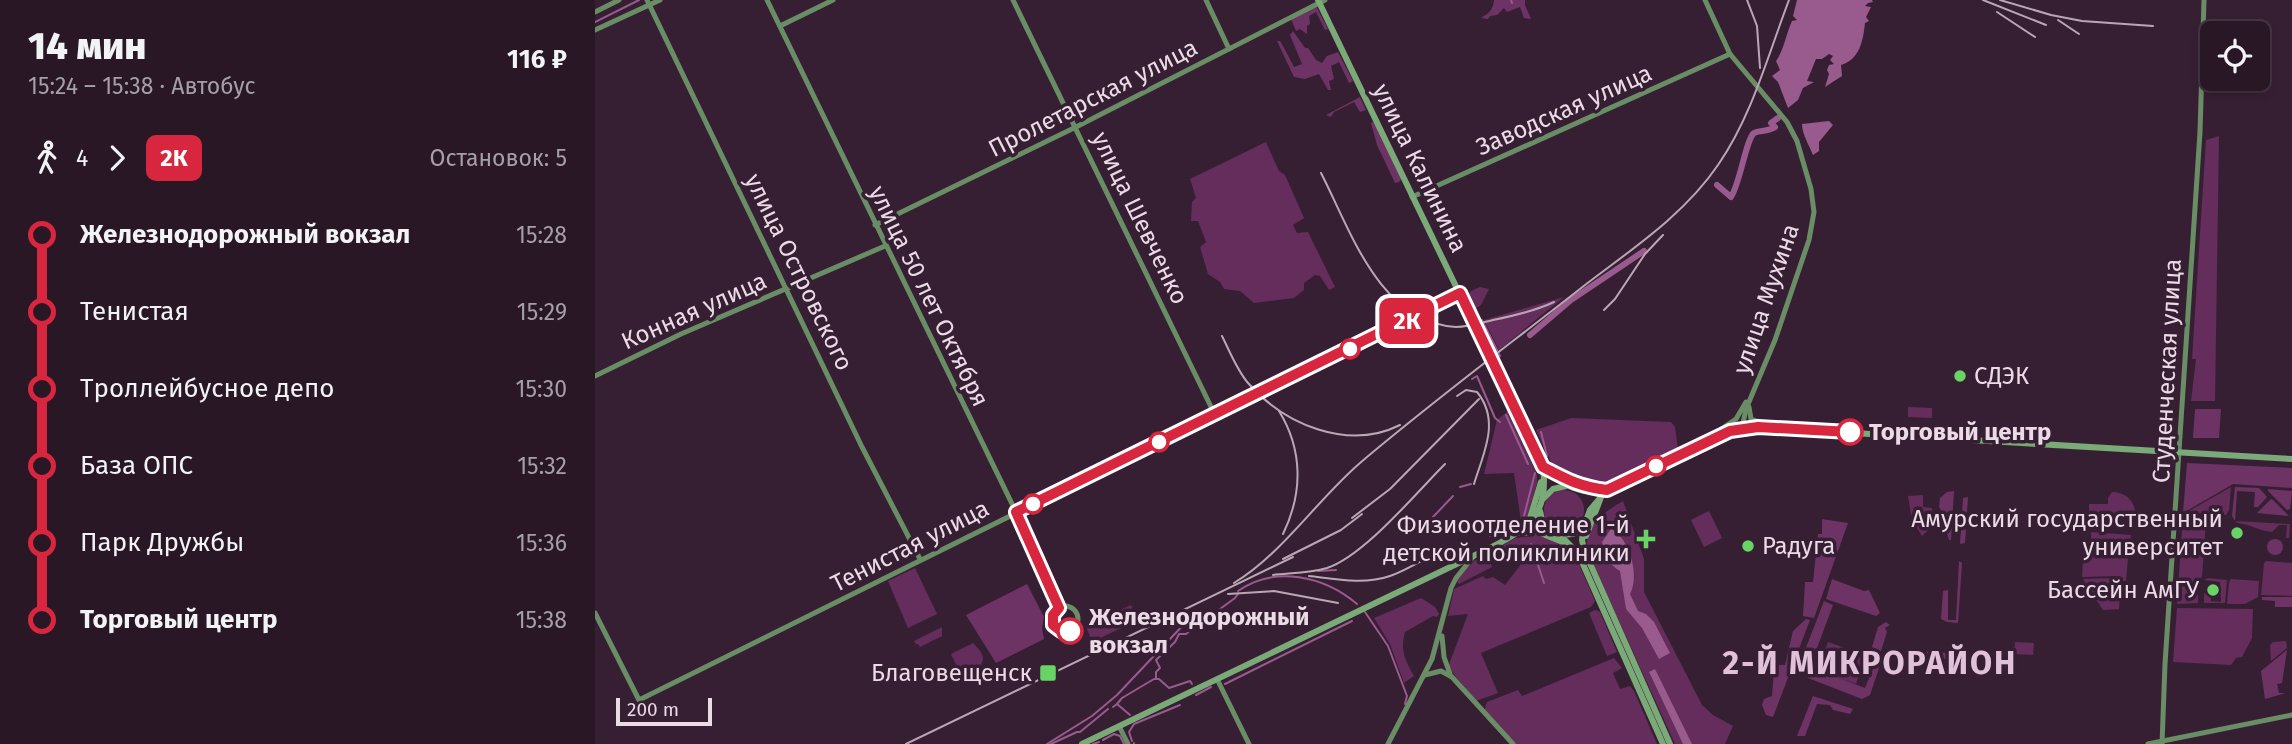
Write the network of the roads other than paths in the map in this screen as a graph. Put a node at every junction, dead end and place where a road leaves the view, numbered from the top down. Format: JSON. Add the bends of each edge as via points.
{"nodes":[{"id":1,"x":619,"y":0,"type":"edge"},
{"id":2,"x":660,"y":0,"type":"edge"},
{"id":3,"x":767,"y":0,"type":"edge"},
{"id":4,"x":833,"y":0,"type":"edge"},
{"id":5,"x":1013,"y":0,"type":"edge"},
{"id":6,"x":1206,"y":0,"type":"edge"},
{"id":7,"x":1705,"y":0,"type":"edge"},
{"id":8,"x":2204,"y":0,"type":"edge"},
{"id":9,"x":1321,"y":1,"type":"edge"},
{"id":10,"x":647,"y":2,"type":"edge"},
{"id":11,"x":595,"y":12,"type":"edge"},
{"id":12,"x":780,"y":26,"type":"junction"},
{"id":13,"x":595,"y":30,"type":"edge"},
{"id":14,"x":1229,"y":48,"type":"junction"},
{"id":15,"x":1730,"y":54,"type":"junction"},
{"id":16,"x":1076,"y":127,"type":"junction"},
{"id":17,"x":1412,"y":197,"type":"junction"},
{"id":18,"x":874,"y":225,"type":"junction"},
{"id":19,"x":885,"y":246,"type":"junction"},
{"id":20,"x":787,"y":289,"type":"junction"},
{"id":21,"x":1460,"y":293,"type":"junction"},
{"id":22,"x":595,"y":376,"type":"edge"},
{"id":23,"x":1751,"y":394,"type":"junction"},
{"id":24,"x":1215,"y":415,"type":"junction"},
{"id":25,"x":1772,"y":427,"type":"junction"},
{"id":26,"x":1742,"y":428,"type":"junction"},
{"id":27,"x":1701,"y":444,"type":"junction"},
{"id":28,"x":2180,"y":451,"type":"junction"},
{"id":29,"x":2292,"y":459,"type":"edge"},
{"id":30,"x":1543,"y":467,"type":"junction"},
{"id":31,"x":1568,"y":486,"type":"junction"},
{"id":32,"x":1607,"y":490,"type":"junction"},
{"id":33,"x":1542,"y":500,"type":"junction"},
{"id":34,"x":1586,"y":500,"type":"junction"},
{"id":35,"x":1540,"y":509,"type":"junction"},
{"id":36,"x":1016,"y":512,"type":"junction"},
{"id":37,"x":1584,"y":526,"type":"junction"},
{"id":38,"x":1548,"y":530,"type":"junction"},
{"id":39,"x":1518,"y":533,"type":"junction"},
{"id":40,"x":1560,"y":535,"type":"junction"},
{"id":41,"x":1581,"y":551,"type":"junction"},
{"id":42,"x":1476,"y":555,"type":"junction"},
{"id":43,"x":920,"y":559,"type":"junction"},
{"id":44,"x":1059,"y":608,"type":"junction"},
{"id":45,"x":595,"y":613,"type":"edge"},
{"id":46,"x":1442,"y":628,"type":"junction"},
{"id":47,"x":1425,"y":675,"type":"junction"},
{"id":48,"x":1452,"y":677,"type":"junction"},
{"id":49,"x":1217,"y":679,"type":"junction"},
{"id":50,"x":2292,"y":715,"type":"edge"},
{"id":51,"x":1119,"y":726,"type":"junction"},
{"id":52,"x":2162,"y":743,"type":"edge"},
{"id":53,"x":1082,"y":744,"type":"edge"},
{"id":54,"x":1128,"y":744,"type":"edge"},
{"id":55,"x":1249,"y":744,"type":"edge"},
{"id":56,"x":1388,"y":744,"type":"edge"},
{"id":57,"x":1513,"y":744,"type":"edge"},
{"id":58,"x":1663,"y":744,"type":"edge"},
{"id":59,"x":1670,"y":744,"type":"edge"},
{"id":60,"x":2148,"y":744,"type":"edge"}],
"edges":[{"from":1,"to":11,"type":"street"},
{"from":2,"to":10,"type":"street"},
{"from":3,"to":12,"type":"street","name":"улица 50 лет Октября"},
{"from":4,"to":12,"type":"street"},
{"from":5,"to":16,"type":"street","name":"улица Шевченко"},
{"from":6,"to":14,"type":"street"},
{"from":7,"to":15,"type":"street","name":"улица Мухина"},
{"from":8,"to":28,"type":"street","name":"Студенческая улица"},
{"from":9,"to":14,"type":"street","name":"Пролетарская улица"},
{"from":9,"to":17,"type":"main road","name":"улица Калинина"},
{"from":10,"to":13,"type":"street"},
{"from":10,"to":20,"type":"street","name":"улица Островского"},
{"from":12,"to":18,"type":"street","name":"улица 50 лет Октября"},
{"from":14,"to":16,"type":"street","name":"Пролетарская улица"},
{"from":15,"to":17,"type":"street","name":"Заводская улица"},
{"from":15,"to":23,"type":"street","name":"улица Мухина","via":[[1787,122],[1797,141],[1814,212],[1780,327]]},
{"from":16,"to":18,"type":"street","name":"Пролетарская улица"},
{"from":16,"to":24,"type":"street","name":"улица Шевченко"},
{"from":17,"to":21,"type":"main road","name":"улица Калинина"},
{"from":18,"to":19,"type":"street","name":"улица 50 лет Октября"},
{"from":19,"to":20,"type":"street","name":"Конная улица"},
{"from":19,"to":36,"type":"street","name":"улица 50 лет Октября"},
{"from":20,"to":22,"type":"street","name":"Конная улица"},
{"from":20,"to":43,"type":"street","name":"улица Островского"},
{"from":21,"to":24,"type":"street","name":"Тенистая улица"},
{"from":21,"to":30,"type":"main road","name":"улица Калинина"},
{"from":23,"to":25,"type":"street","via":[[1749,416]]},
{"from":23,"to":26,"type":"street","name":"улица Мухина"},
{"from":23,"to":27,"type":"street","via":[[1736,419]]},
{"from":24,"to":36,"type":"street","name":"Тенистая улица"},
{"from":25,"to":26,"type":"main road"},
{"from":25,"to":28,"type":"main road"},
{"from":26,"to":27,"type":"main road"},
{"from":27,"to":32,"type":"main road"},
{"from":28,"to":29,"type":"main road"},
{"from":28,"to":52,"type":"street","name":"Студенческая улица"},
{"from":30,"to":31,"type":"main road"},
{"from":30,"to":32,"type":"main road","via":[[1585,487]]},
{"from":30,"to":33,"type":"main road"},
{"from":30,"to":39,"type":"main road","via":[[1532,515]]},
{"from":31,"to":33,"type":"main road","via":[[1553,489]]},
{"from":31,"to":34,"type":"main road"},
{"from":32,"to":34,"type":"main road"},
{"from":32,"to":34,"type":"main road","via":[[1590,493]]},
{"from":32,"to":41,"type":"main road"},
{"from":33,"to":35,"type":"main road"},
{"from":34,"to":37,"type":"main road"},
{"from":35,"to":38,"type":"main road"},
{"from":35,"to":39,"type":"main road"},
{"from":36,"to":43,"type":"street","name":"Тенистая улица"},
{"from":36,"to":44,"type":"street","name":"улица 50 лет Октября"},
{"from":37,"to":40,"type":"main road","via":[[1573,534]]},
{"from":37,"to":41,"type":"main road"},
{"from":38,"to":39,"type":"main road"},
{"from":38,"to":40,"type":"main road"},
{"from":39,"to":41,"type":"main road","via":[[1545,534]]},
{"from":39,"to":42,"type":"main road"},
{"from":40,"to":41,"type":"main road"},
{"from":41,"to":58,"type":"main road"},
{"from":41,"to":59,"type":"main road"},
{"from":42,"to":46,"type":"street","via":[[1451,588]]},
{"from":42,"to":49,"type":"main road"},
{"from":43,"to":45,"type":"street","name":"Тенистая улица","via":[[639,700]]},
{"from":44,"to":44,"type":"street","name":"улица 50 лет Октября","via":[[1053,625],[1070,631],[1077,624],[1076,614],[1069,607]]},
{"from":46,"to":47,"type":"street"},
{"from":46,"to":48,"type":"street","via":[[1444,657]]},
{"from":47,"to":48,"type":"street","via":[[1440,671]]},
{"from":47,"to":56,"type":"street"},
{"from":48,"to":57,"type":"street"},
{"from":49,"to":51,"type":"main road"},
{"from":49,"to":55,"type":"street"},
{"from":50,"to":52,"type":"street"},
{"from":51,"to":53,"type":"main road"},
{"from":51,"to":54,"type":"street"},
{"from":52,"to":60,"type":"street"}]}
